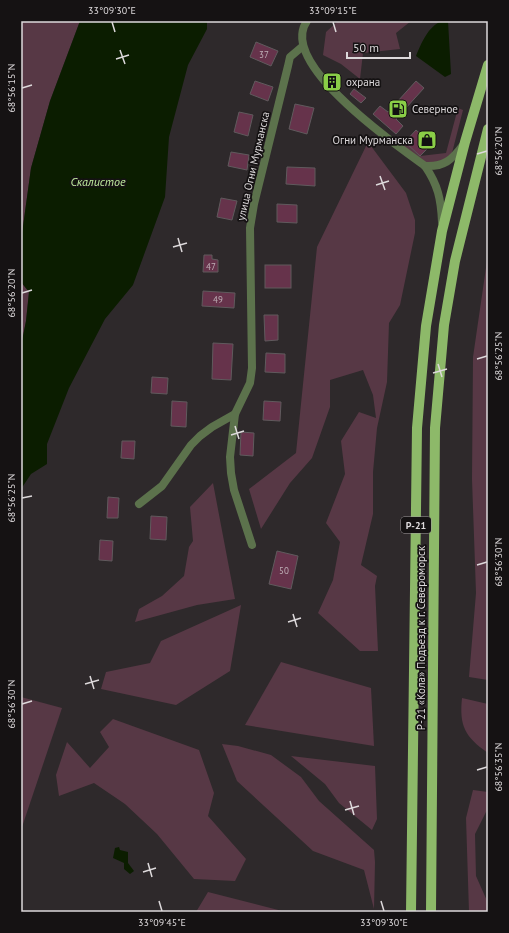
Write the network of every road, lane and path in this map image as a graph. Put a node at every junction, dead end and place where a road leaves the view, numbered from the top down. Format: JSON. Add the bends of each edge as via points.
{"nodes":[{"id":1,"x":307,"y":21,"type":"edge"},
{"id":2,"x":303,"y":46,"type":"junction"},
{"id":3,"x":488,"y":65,"type":"edge"},
{"id":4,"x":488,"y":129,"type":"edge"},
{"id":5,"x":465,"y":142,"type":"junction"},
{"id":6,"x":425,"y":166,"type":"junction"},
{"id":7,"x":442,"y":231,"type":"junction"},
{"id":8,"x":235,"y":414,"type":"junction"},
{"id":9,"x":139,"y":504,"type":"dead end"},
{"id":10,"x":252,"y":545,"type":"dead end"},
{"id":11,"x":411,"y":912,"type":"edge"},
{"id":12,"x":431,"y":912,"type":"edge"}],
"edges":[{"from":1,"to":2,"type":"street","via":[[302,33]]},
{"from":2,"to":6,"type":"street","via":[[318,73],[332,91]]},
{"from":2,"to":8,"type":"street","name":"улица Огни Мурманска","via":[[290,57],[254,204],[249,252],[252,368],[250,383]]},
{"from":3,"to":5,"type":"main road","number":"Р-21"},
{"from":4,"to":12,"type":"main road","name":"Р-21 «Кола» Подъезд к г. Североморск","number":"Р-21","via":[[455,261],[444,325],[435,428]]},
{"from":5,"to":6,"type":"street","via":[[454,158],[445,164],[436,167]]},
{"from":5,"to":7,"type":"main road","name":"Р-21 «Кола» Подъезд к г. Североморск","number":"Р-21"},
{"from":6,"to":7,"type":"street","via":[[439,194]]},
{"from":7,"to":11,"type":"main road","name":"Р-21 «Кола» Подъезд к г. Североморск","number":"Р-21","via":[[426,326],[417,428]]},
{"from":8,"to":9,"type":"street","via":[[200,436],[162,486]]},
{"from":8,"to":10,"type":"street","via":[[230,457],[231,473]]}]}
